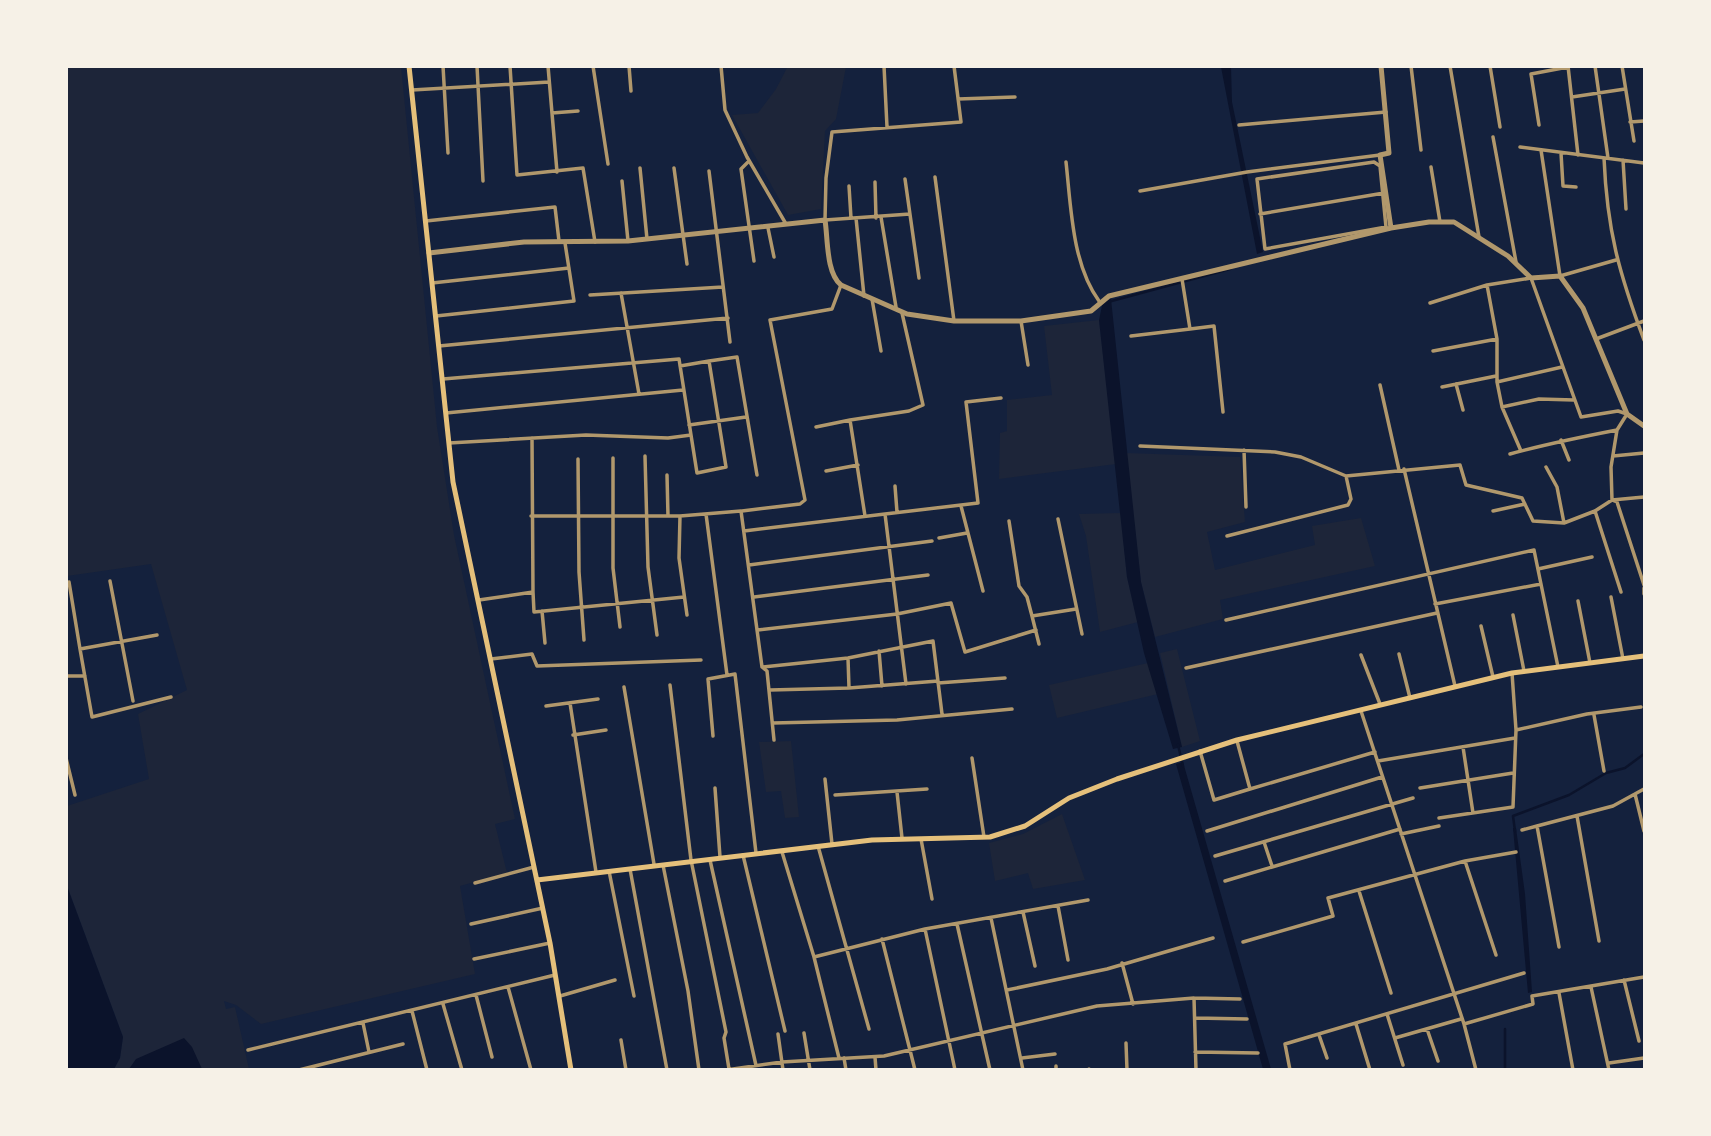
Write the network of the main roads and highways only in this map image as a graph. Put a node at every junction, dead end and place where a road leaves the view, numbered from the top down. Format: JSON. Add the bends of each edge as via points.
{"nodes":[{"id":1,"x":409,"y":66,"type":"edge"},
{"id":2,"x":1644,"y":658,"type":"edge"},
{"id":3,"x":537,"y":880,"type":"junction"},
{"id":4,"x":571,"y":1069,"type":"edge"}],
"edges":[{"from":1,"to":3,"type":"main road","via":[[453,482]]},
{"from":2,"to":3,"type":"main road","via":[[1512,673],[1237,740],[1069,798],[1026,826],[984,837],[832,844]]},
{"from":3,"to":4,"type":"main road"}]}
